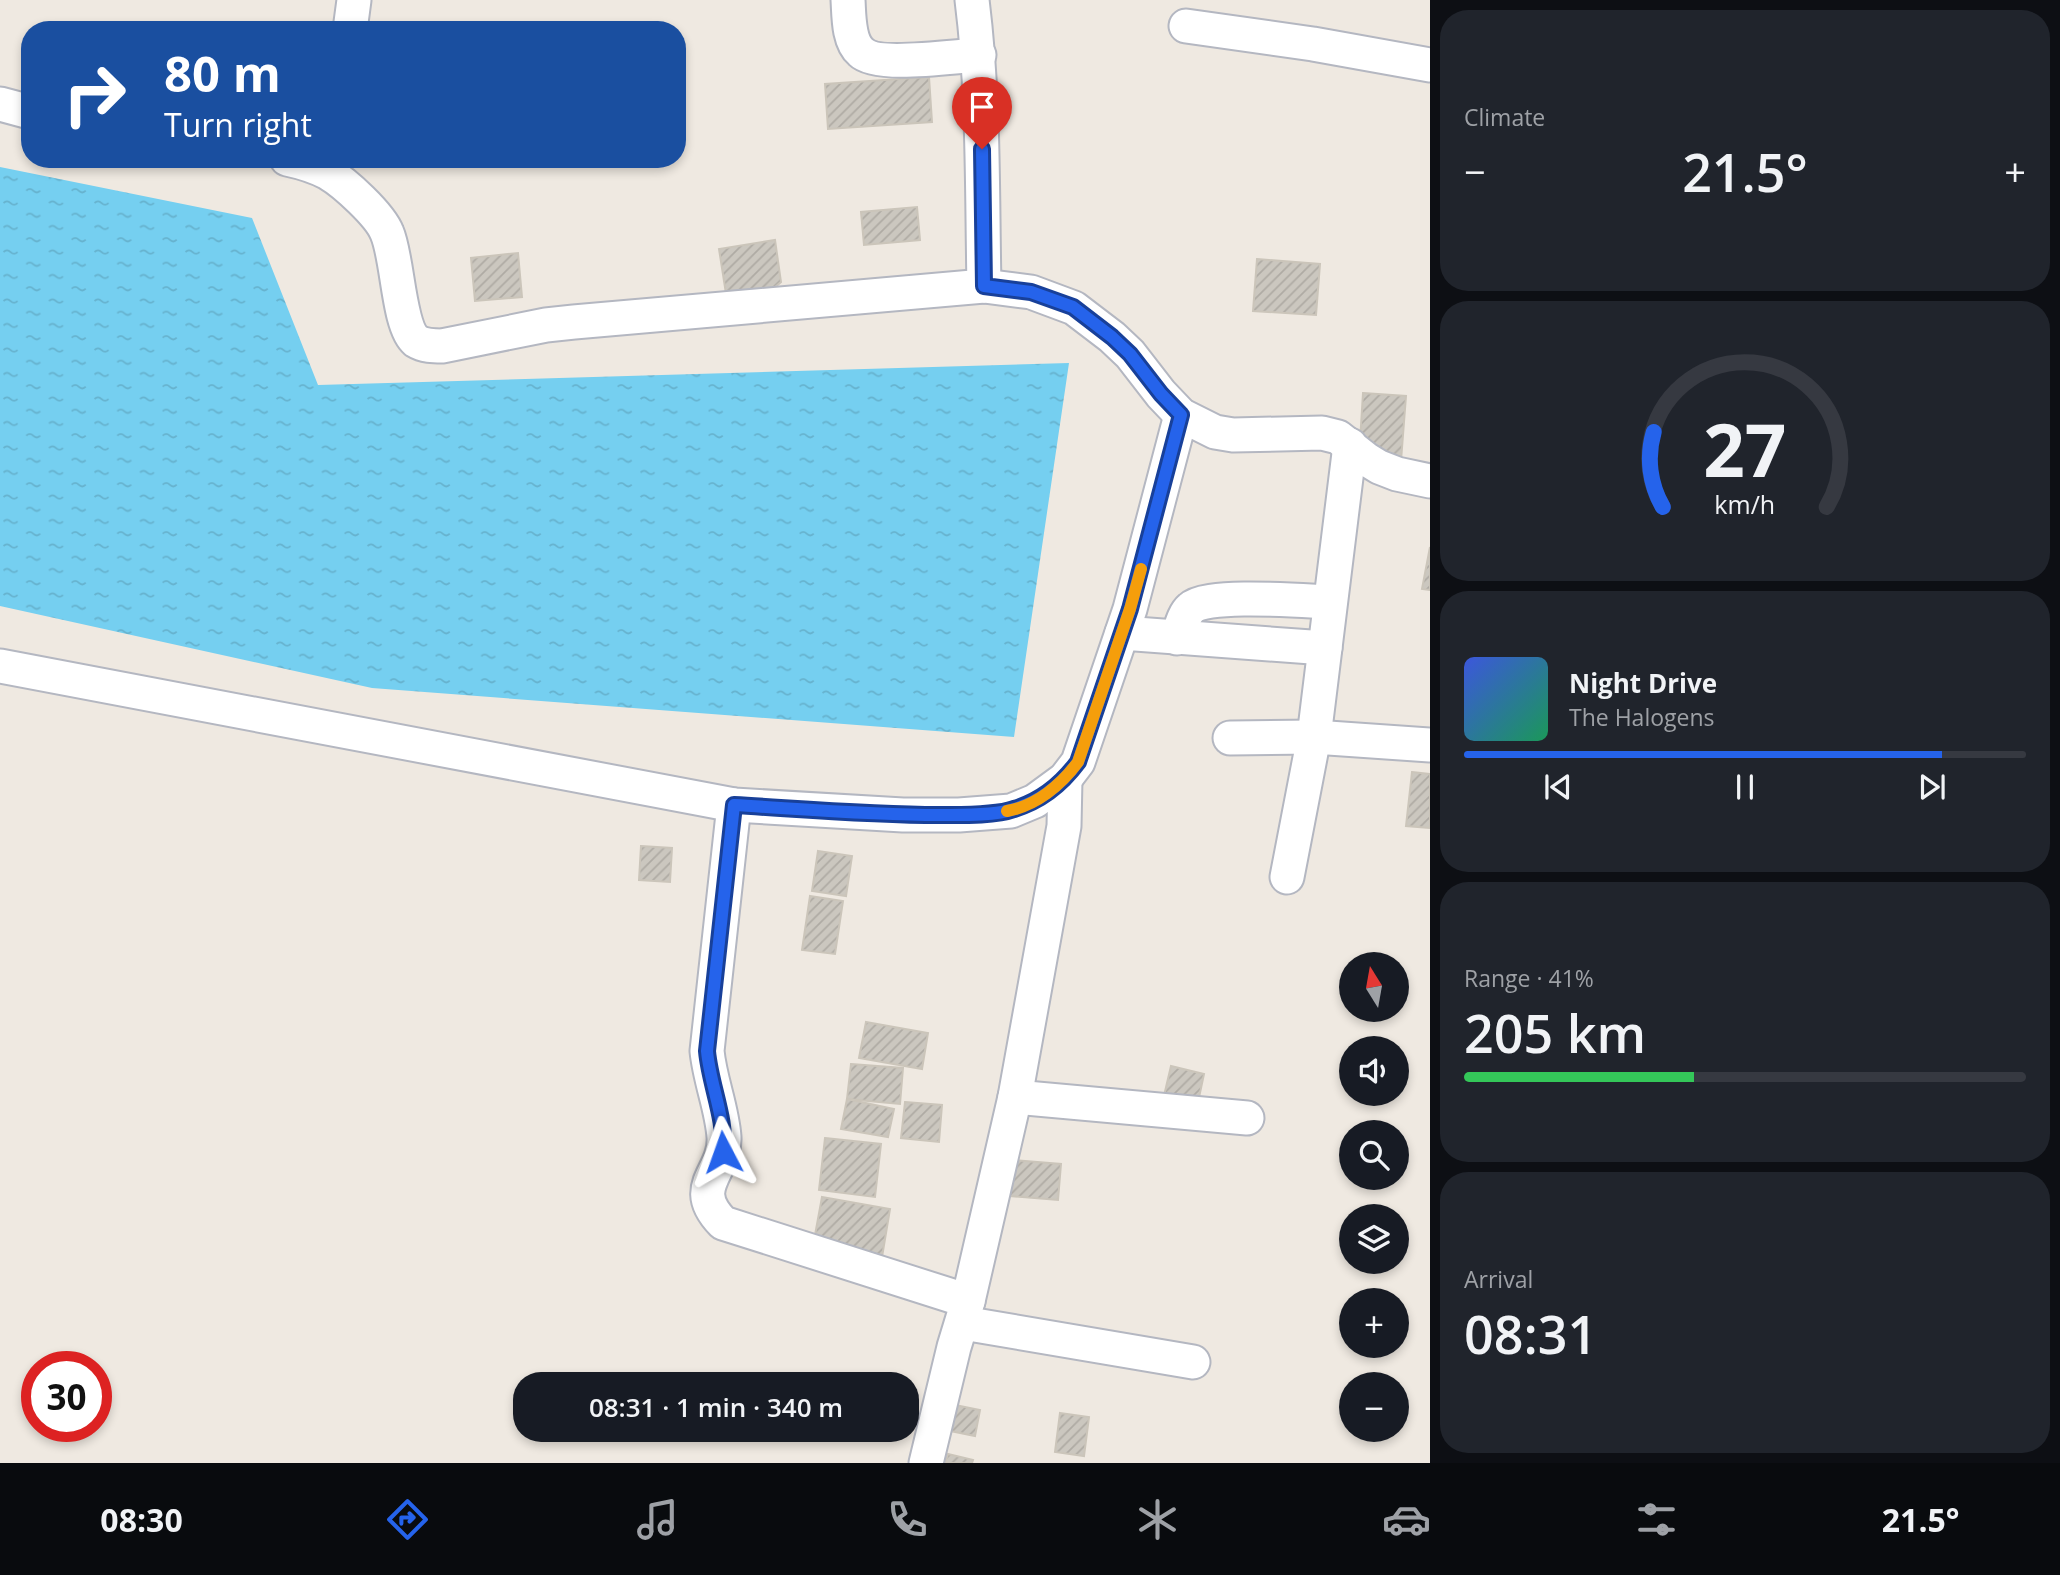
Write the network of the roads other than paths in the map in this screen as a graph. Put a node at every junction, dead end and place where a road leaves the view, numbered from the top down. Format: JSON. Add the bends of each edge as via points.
{"nodes":[{"id":1,"x":354,"y":0,"type":"edge"},
{"id":2,"x":848,"y":0,"type":"edge"},
{"id":3,"x":972,"y":0,"type":"edge"},
{"id":4,"x":351,"y":21,"type":"edge"},
{"id":5,"x":1186,"y":26,"type":"dead end"},
{"id":6,"x":979,"y":55,"type":"junction"},
{"id":7,"x":1430,"y":65,"type":"edge"},
{"id":8,"x":0,"y":104,"type":"edge"},
{"id":9,"x":21,"y":110,"type":"edge"},
{"id":10,"x":331,"y":168,"type":"edge"},
{"id":11,"x":984,"y":286,"type":"junction"},
{"id":12,"x":1181,"y":415,"type":"junction"},
{"id":13,"x":1350,"y":445,"type":"junction"},
{"id":14,"x":1430,"y":481,"type":"edge"},
{"id":15,"x":1330,"y":602,"type":"junction"},
{"id":16,"x":1122,"y":634,"type":"junction"},
{"id":17,"x":1177,"y":638,"type":"junction"},
{"id":18,"x":1325,"y":648,"type":"junction"},
{"id":19,"x":0,"y":666,"type":"edge"},
{"id":20,"x":1314,"y":737,"type":"junction"},
{"id":21,"x":1230,"y":738,"type":"dead end"},
{"id":22,"x":1430,"y":745,"type":"edge"},
{"id":23,"x":1065,"y":779,"type":"junction"},
{"id":24,"x":734,"y":805,"type":"junction"},
{"id":25,"x":1287,"y":877,"type":"dead end"},
{"id":26,"x":1015,"y":1097,"type":"junction"},
{"id":27,"x":1247,"y":1118,"type":"dead end"},
{"id":28,"x":965,"y":1312,"type":"junction"},
{"id":29,"x":1193,"y":1362,"type":"dead end"},
{"id":30,"x":926,"y":1463,"type":"edge"}],
"edges":[{"from":1,"to":4,"type":"street"},
{"from":2,"to":6,"type":"street","via":[[853,38],[860,52],[874,59]]},
{"from":3,"to":6,"type":"street"},
{"from":5,"to":7,"type":"street"},
{"from":6,"to":11,"type":"street"},
{"from":8,"to":9,"type":"street"},
{"from":10,"to":11,"type":"street","via":[[387,231],[409,331],[416,341],[429,346],[546,325]]},
{"from":11,"to":12,"type":"street","via":[[1031,292],[1073,307],[1130,354]]},
{"from":12,"to":13,"type":"street","via":[[1215,432],[1322,433]]},
{"from":12,"to":16,"type":"street"},
{"from":13,"to":14,"type":"street","via":[[1379,467]]},
{"from":13,"to":15,"type":"street"},
{"from":15,"to":17,"type":"street","via":[[1210,600],[1191,607]]},
{"from":15,"to":18,"type":"street"},
{"from":16,"to":17,"type":"street"},
{"from":16,"to":23,"type":"street","via":[[1078,762]]},
{"from":17,"to":18,"type":"street"},
{"from":18,"to":20,"type":"street"},
{"from":19,"to":24,"type":"street"},
{"from":20,"to":21,"type":"street"},
{"from":20,"to":22,"type":"street"},
{"from":20,"to":25,"type":"street"},
{"from":23,"to":24,"type":"street","via":[[1035,801],[1011,811],[904,815]]},
{"from":23,"to":26,"type":"street","via":[[1064,826]]},
{"from":24,"to":28,"type":"street","via":[[707,1051],[724,1139],[709,1184],[708,1204],[723,1223]]},
{"from":26,"to":27,"type":"street"},
{"from":26,"to":28,"type":"street"},
{"from":28,"to":29,"type":"street"},
{"from":28,"to":30,"type":"street"}]}
